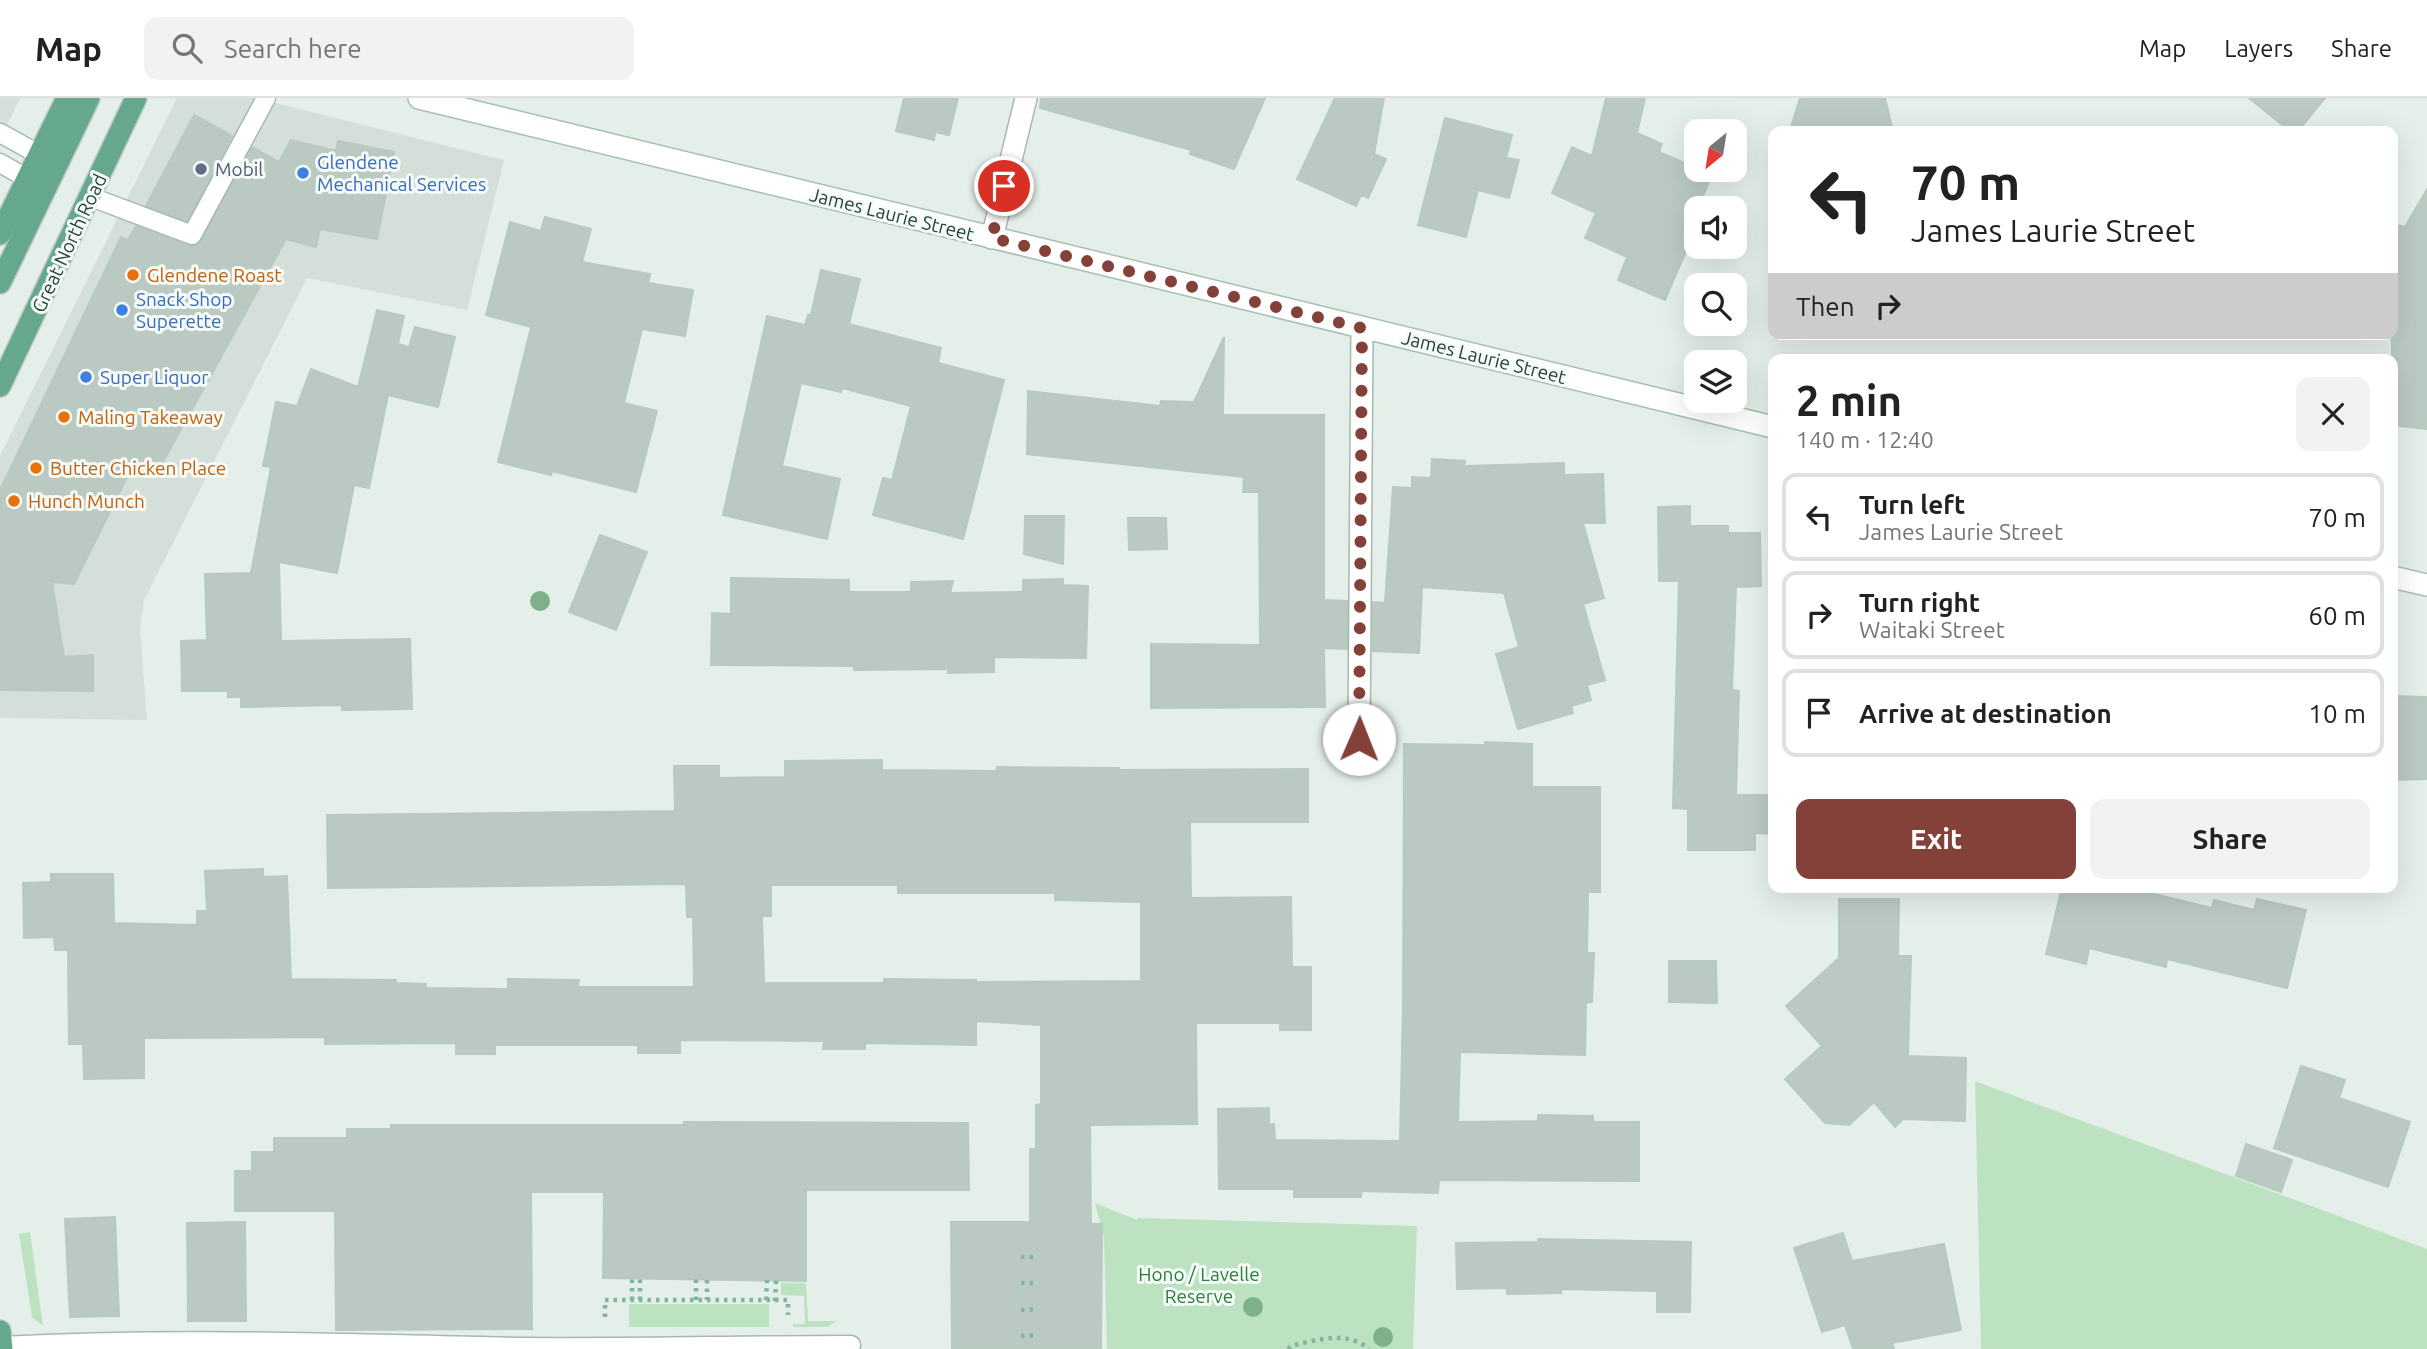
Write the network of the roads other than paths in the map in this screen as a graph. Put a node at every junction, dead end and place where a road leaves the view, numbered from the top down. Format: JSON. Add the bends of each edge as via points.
{"nodes":[{"id":1,"x":67,"y":98,"type":"edge"},
{"id":2,"x":89,"y":98,"type":"edge"},
{"id":3,"x":136,"y":98,"type":"edge"},
{"id":4,"x":266,"y":98,"type":"edge"},
{"id":5,"x":419,"y":98,"type":"edge"},
{"id":6,"x":1026,"y":98,"type":"edge"},
{"id":7,"x":0,"y":133,"type":"edge"},
{"id":8,"x":68,"y":142,"type":"junction"},
{"id":9,"x":40,"y":155,"type":"junction"},
{"id":10,"x":0,"y":163,"type":"edge"},
{"id":11,"x":28,"y":179,"type":"junction"},
{"id":12,"x":90,"y":197,"type":"junction"},
{"id":13,"x":0,"y":234,"type":"edge"},
{"id":14,"x":992,"y":238,"type":"junction"},
{"id":15,"x":0,"y":284,"type":"edge"},
{"id":16,"x":1362,"y":328,"type":"junction"},
{"id":17,"x":0,"y":386,"type":"edge"},
{"id":18,"x":1768,"y":426,"type":"edge"},
{"id":19,"x":2398,"y":578,"type":"edge"},
{"id":20,"x":2427,"y":585,"type":"edge"},
{"id":21,"x":1359,"y":739,"type":"dead end"},
{"id":22,"x":2,"y":1342,"type":"edge"},
{"id":23,"x":851,"y":1345,"type":"dead end"}],
"edges":[{"from":1,"to":9,"type":"main road"},
{"from":2,"to":8,"type":"main road"},
{"from":3,"to":12,"type":"main road","name":"Great North Road"},
{"from":4,"to":12,"type":"lane","via":[[192,234]]},
{"from":5,"to":14,"type":"street","name":"James Laurie Street"},
{"from":6,"to":14,"type":"street"},
{"from":7,"to":9,"type":"lane"},
{"from":8,"to":9,"type":"main road"},
{"from":8,"to":15,"type":"main road"},
{"from":9,"to":11,"type":"main road"},
{"from":10,"to":11,"type":"lane"},
{"from":11,"to":13,"type":"main road"},
{"from":12,"to":17,"type":"main road","name":"Great North Road"},
{"from":14,"to":16,"type":"street","name":"James Laurie Street"},
{"from":16,"to":18,"type":"street","name":"James Laurie Street"},
{"from":16,"to":21,"type":"street"},
{"from":19,"to":20,"type":"street"},
{"from":22,"to":23,"type":"lane"}]}
